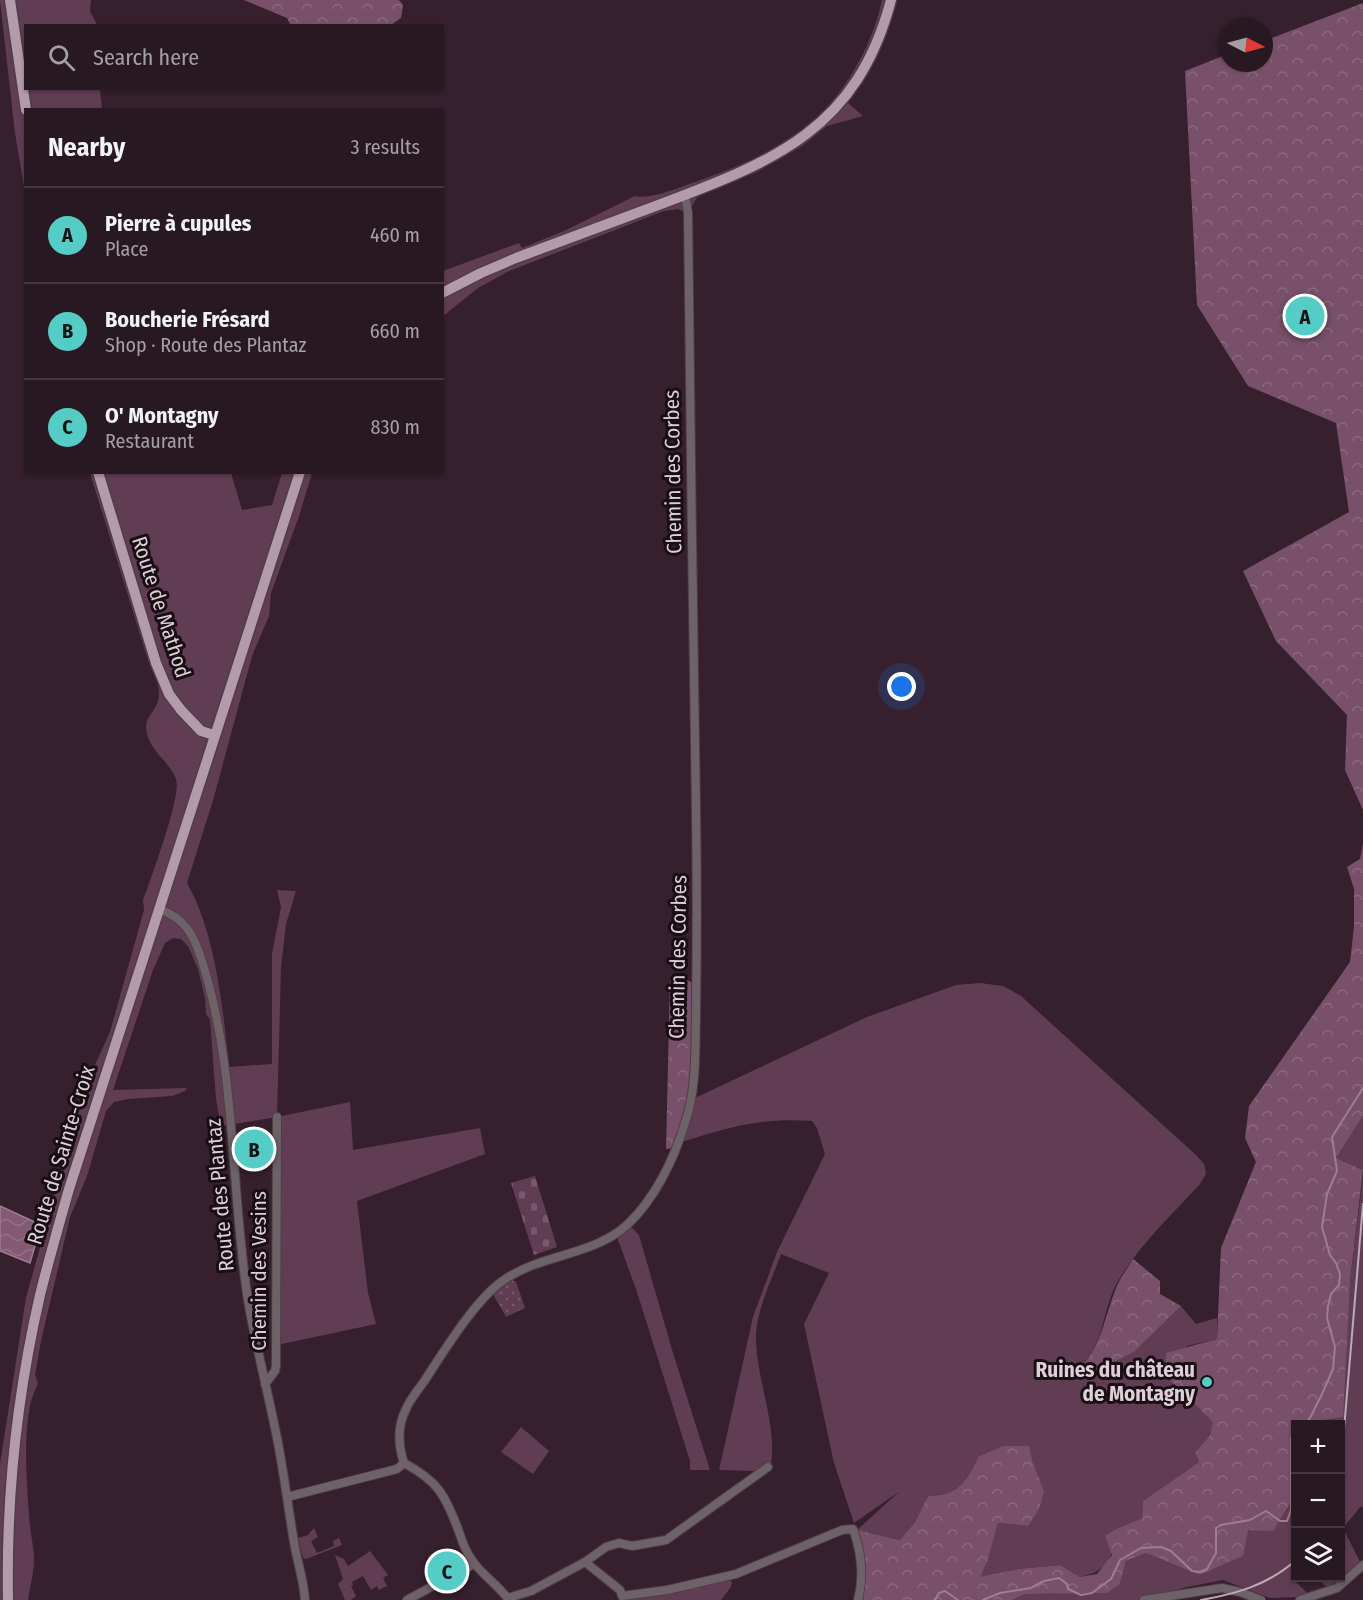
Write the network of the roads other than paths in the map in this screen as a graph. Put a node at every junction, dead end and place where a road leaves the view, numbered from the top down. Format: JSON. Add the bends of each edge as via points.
{"nodes":[{"id":1,"x":10,"y":0,"type":"edge"},
{"id":2,"x":891,"y":0,"type":"edge"},
{"id":3,"x":26,"y":108,"type":"edge"},
{"id":4,"x":685,"y":195,"type":"junction"},
{"id":5,"x":444,"y":292,"type":"edge"},
{"id":6,"x":99,"y":474,"type":"edge"},
{"id":7,"x":299,"y":474,"type":"edge"},
{"id":8,"x":214,"y":735,"type":"junction"},
{"id":9,"x":159,"y":909,"type":"junction"},
{"id":10,"x":277,"y":1117,"type":"dead end"},
{"id":11,"x":265,"y":1384,"type":"junction"},
{"id":12,"x":405,"y":1463,"type":"junction"},
{"id":13,"x":768,"y":1467,"type":"dead end"},
{"id":14,"x":287,"y":1497,"type":"junction"},
{"id":15,"x":585,"y":1562,"type":"junction"},
{"id":16,"x":474,"y":1564,"type":"junction"},
{"id":17,"x":1363,"y":1566,"type":"edge"},
{"id":18,"x":621,"y":1598,"type":"edge"},
{"id":19,"x":509,"y":1599,"type":"edge"},
{"id":20,"x":8,"y":1600,"type":"edge"},
{"id":21,"x":305,"y":1600,"type":"edge"},
{"id":22,"x":408,"y":1600,"type":"edge"},
{"id":23,"x":858,"y":1600,"type":"edge"},
{"id":24,"x":1144,"y":1600,"type":"edge"},
{"id":25,"x":1261,"y":1600,"type":"edge"},
{"id":26,"x":1300,"y":1600,"type":"edge"}],
"edges":[{"from":1,"to":3,"type":"main road"},
{"from":2,"to":4,"type":"main road","via":[[876,46],[859,76],[820,123],[775,156]]},
{"from":4,"to":5,"type":"main road","via":[[516,258]]},
{"from":4,"to":12,"type":"street","name":"Chemin des Corbes","via":[[698,902],[693,1099],[669,1164],[628,1224],[600,1243],[511,1275],[476,1308],[406,1409],[399,1431]]},
{"from":6,"to":8,"type":"main road","name":"Route de Mathod","via":[[169,694],[201,730]]},
{"from":7,"to":8,"type":"main road","name":"Route de Sainte-Croix"},
{"from":8,"to":9,"type":"main road","name":"Route de Sainte-Croix"},
{"from":9,"to":11,"type":"street","name":"Route des Plantaz","via":[[183,922],[192,935],[210,987],[232,1122],[248,1299]]},
{"from":9,"to":20,"type":"main road","name":"Route de Sainte-Croix","via":[[69,1189],[40,1296],[13,1459]]},
{"from":10,"to":11,"type":"street","name":"Chemin des Vesins","via":[[276,1366]]},
{"from":11,"to":14,"type":"street","name":"Route des Plantaz"},
{"from":12,"to":14,"type":"street","via":[[397,1469]]},
{"from":12,"to":16,"type":"street","via":[[435,1482]]},
{"from":13,"to":15,"type":"street","via":[[666,1540],[632,1546],[619,1543]]},
{"from":14,"to":21,"type":"street","name":"Route des Plantaz"},
{"from":15,"to":18,"type":"street","via":[[620,1590]]},
{"from":15,"to":19,"type":"street"},
{"from":16,"to":19,"type":"street"},
{"from":16,"to":22,"type":"street"},
{"from":17,"to":26,"type":"street","via":[[1337,1587]]},
{"from":18,"to":23,"type":"street","via":[[736,1574],[842,1530],[853,1529],[861,1576]]},
{"from":24,"to":25,"type":"street","via":[[1212,1589],[1232,1590]]}]}
